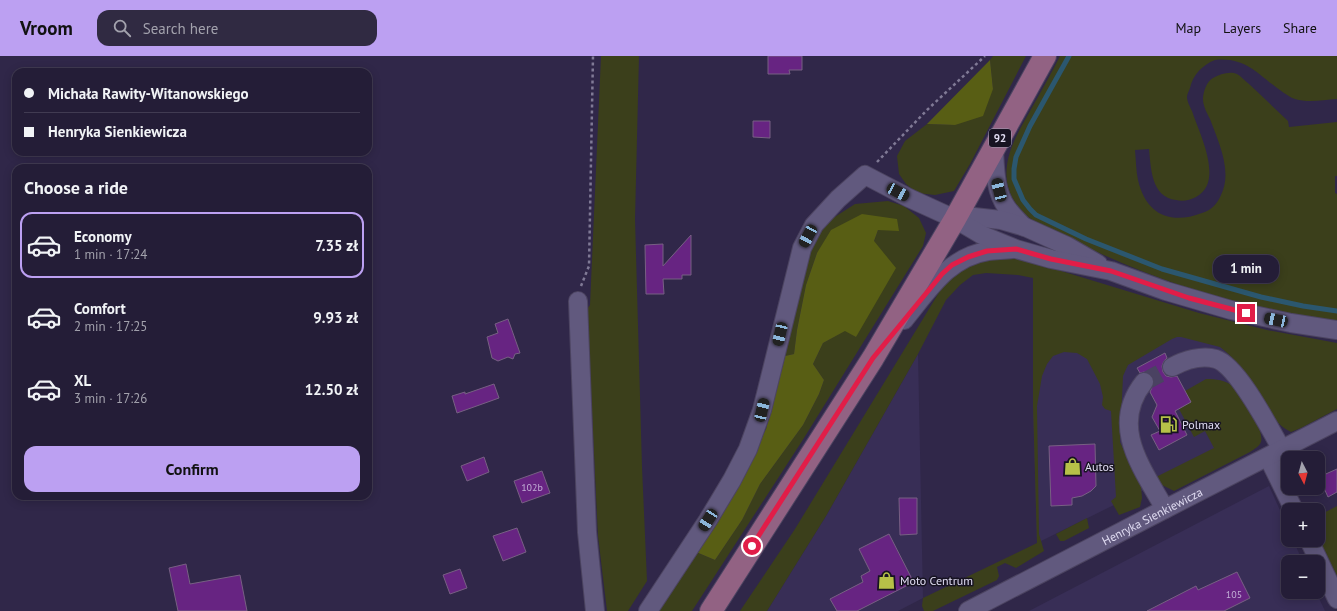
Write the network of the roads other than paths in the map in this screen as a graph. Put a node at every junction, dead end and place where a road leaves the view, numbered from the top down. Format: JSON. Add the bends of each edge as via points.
{"nodes":[{"id":1,"x":1045,"y":56,"type":"edge"},
{"id":2,"x":994,"y":150,"type":"junction"},
{"id":3,"x":955,"y":219,"type":"junction"},
{"id":4,"x":1025,"y":228,"type":"junction"},
{"id":5,"x":1016,"y":249,"type":"junction"},
{"id":6,"x":1111,"y":271,"type":"junction"},
{"id":7,"x":578,"y":301,"type":"road end"},
{"id":8,"x":1337,"y":330,"type":"edge"},
{"id":9,"x":873,"y":358,"type":"junction"},
{"id":10,"x":1172,"y":367,"type":"tunnel mouth"},
{"id":11,"x":1144,"y":382,"type":"tunnel mouth"},
{"id":12,"x":1337,"y":421,"type":"edge"},
{"id":13,"x":1275,"y":453,"type":"junction"},
{"id":14,"x":1292,"y":503,"type":"edge"},
{"id":15,"x":1165,"y":509,"type":"junction"},
{"id":16,"x":1312,"y":547,"type":"edge"},
{"id":17,"x":1337,"y":599,"type":"edge"},
{"id":18,"x":595,"y":611,"type":"edge"},
{"id":19,"x":648,"y":611,"type":"edge"},
{"id":20,"x":711,"y":611,"type":"edge"},
{"id":21,"x":968,"y":611,"type":"edge"}],
"edges":[{"from":1,"to":2,"type":"main road","number":"92"},
{"from":2,"to":3,"type":"main road","number":"92"},
{"from":2,"to":4,"type":"street","via":[[997,182],[1002,199]]},
{"from":3,"to":4,"type":"street","via":[[974,217],[1001,220]]},
{"from":3,"to":5,"type":"street","via":[[982,235]]},
{"from":3,"to":9,"type":"main road","number":"92"},
{"from":3,"to":19,"type":"street","via":[[865,175],[814,225],[802,248],[762,410],[748,449],[708,520]]},
{"from":4,"to":6,"type":"street","via":[[1067,246]]},
{"from":5,"to":6,"type":"street"},
{"from":5,"to":9,"type":"street","via":[[987,251],[952,265]]},
{"from":6,"to":8,"type":"street","via":[[1166,291],[1231,310]]},
{"from":7,"to":18,"type":"street","via":[[587,532]]},
{"from":9,"to":20,"type":"main road","number":"92"},
{"from":10,"to":13,"type":"street","via":[[1198,358],[1217,359],[1223,364],[1241,381]]},
{"from":11,"to":15,"type":"street","via":[[1131,404],[1128,428],[1132,448]]},
{"from":12,"to":13,"type":"street","name":"Henryka Sienkiewicza"},
{"from":13,"to":14,"type":"street"},
{"from":13,"to":15,"type":"street","name":"Henryka Sienkiewicza"},
{"from":15,"to":21,"type":"street","name":"Henryka Sienkiewicza"},
{"from":16,"to":17,"type":"street"}]}
